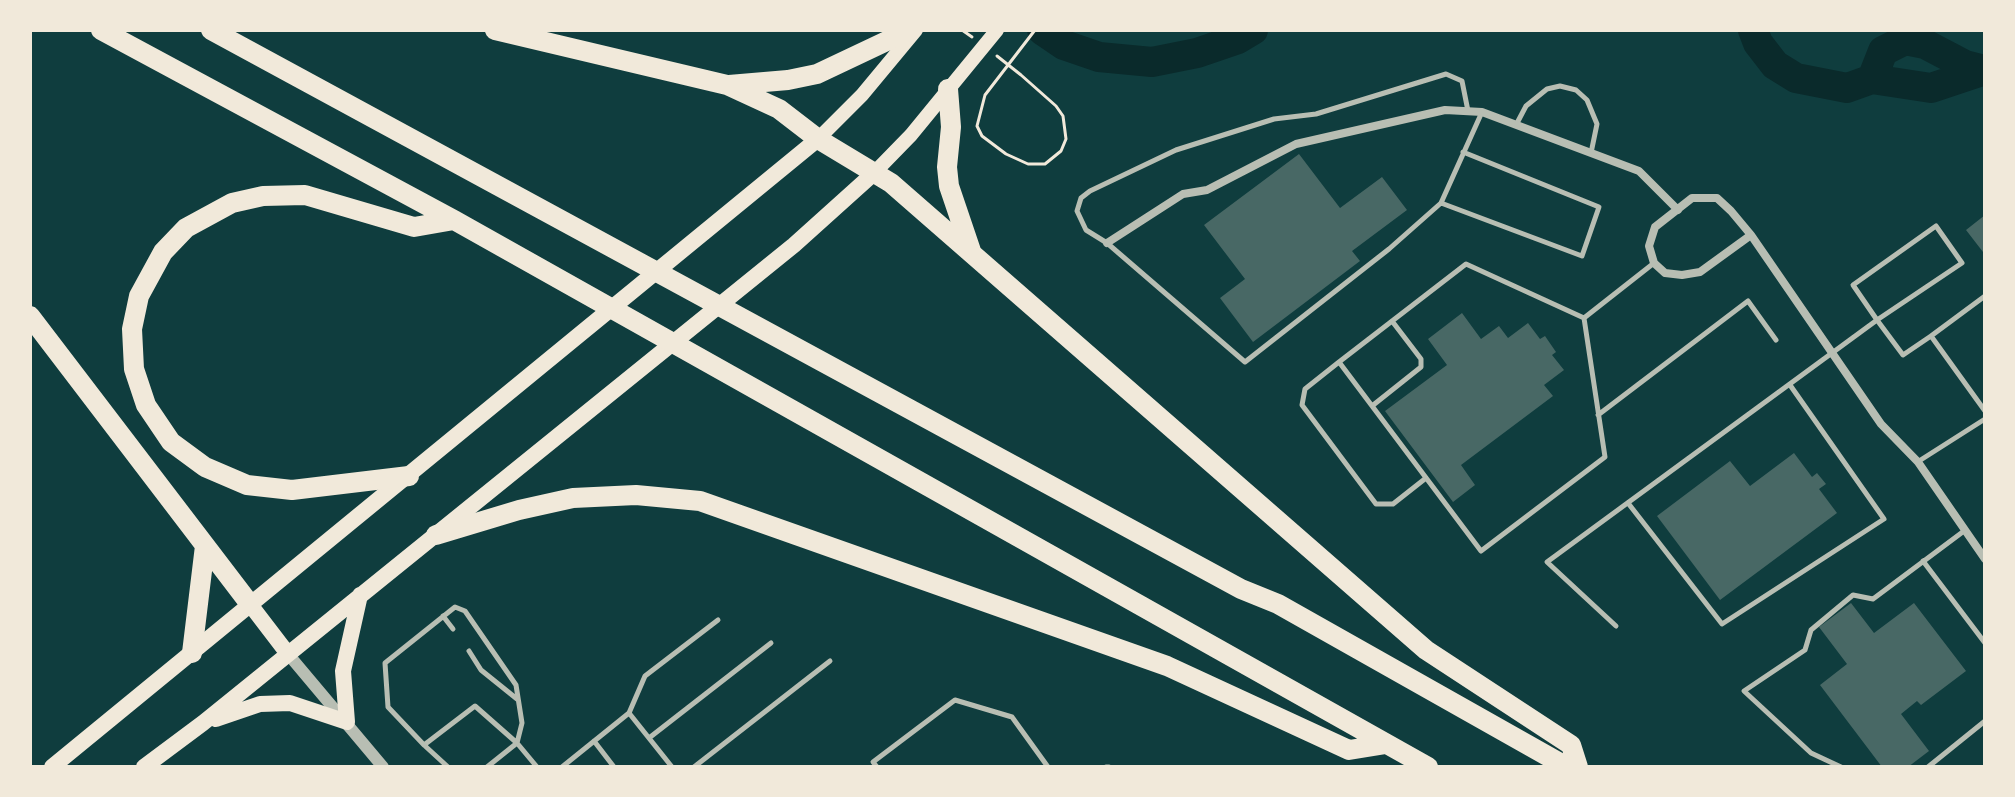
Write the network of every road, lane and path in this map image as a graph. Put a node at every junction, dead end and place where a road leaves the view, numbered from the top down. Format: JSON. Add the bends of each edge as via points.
{"nodes":[{"id":1,"x":101,"y":30,"type":"edge"},
{"id":2,"x":211,"y":30,"type":"edge"},
{"id":3,"x":495,"y":30,"type":"edge"},
{"id":4,"x":913,"y":30,"type":"edge"},
{"id":5,"x":997,"y":30,"type":"edge"},
{"id":6,"x":1035,"y":30,"type":"edge"},
{"id":7,"x":1021,"y":75,"type":"dead end"},
{"id":8,"x":727,"y":85,"type":"junction"},
{"id":9,"x":948,"y":89,"type":"junction"},
{"id":10,"x":1468,"y":111,"type":"junction"},
{"id":11,"x":1482,"y":112,"type":"junction"},
{"id":12,"x":1516,"y":125,"type":"junction"},
{"id":13,"x":818,"y":139,"type":"junction"},
{"id":14,"x":1463,"y":152,"type":"junction"},
{"id":15,"x":1591,"y":153,"type":"junction"},
{"id":16,"x":874,"y":173,"type":"junction"},
{"id":17,"x":1441,"y":203,"type":"junction"},
{"id":18,"x":1678,"y":210,"type":"junction"},
{"id":19,"x":454,"y":220,"type":"junction"},
{"id":20,"x":1751,"y":235,"type":"junction"},
{"id":21,"x":1107,"y":243,"type":"junction"},
{"id":22,"x":973,"y":255,"type":"junction"},
{"id":23,"x":1654,"y":263,"type":"junction"},
{"id":24,"x":1985,"y":296,"type":"edge"},
{"id":25,"x":30,"y":316,"type":"edge"},
{"id":26,"x":1584,"y":318,"type":"junction"},
{"id":27,"x":1877,"y":320,"type":"junction"},
{"id":28,"x":1392,"y":321,"type":"junction"},
{"id":29,"x":1931,"y":336,"type":"junction"},
{"id":30,"x":1776,"y":340,"type":"dead end"},
{"id":31,"x":1832,"y":353,"type":"junction"},
{"id":32,"x":1339,"y":362,"type":"junction"},
{"id":33,"x":1789,"y":384,"type":"junction"},
{"id":34,"x":1372,"y":406,"type":"junction"},
{"id":35,"x":1985,"y":411,"type":"edge"},
{"id":36,"x":1598,"y":415,"type":"junction"},
{"id":37,"x":1985,"y":419,"type":"edge"},
{"id":38,"x":1918,"y":462,"type":"junction"},
{"id":39,"x":409,"y":476,"type":"junction"},
{"id":40,"x":1426,"y":478,"type":"junction"},
{"id":41,"x":1628,"y":503,"type":"junction"},
{"id":42,"x":1964,"y":531,"type":"junction"},
{"id":43,"x":436,"y":535,"type":"junction"},
{"id":44,"x":205,"y":546,"type":"junction"},
{"id":45,"x":1985,"y":559,"type":"edge"},
{"id":46,"x":1923,"y":561,"type":"junction"},
{"id":47,"x":360,"y":595,"type":"junction"},
{"id":48,"x":249,"y":603,"type":"junction"},
{"id":49,"x":443,"y":616,"type":"junction"},
{"id":50,"x":718,"y":620,"type":"dead end"},
{"id":51,"x":1616,"y":626,"type":"dead end"},
{"id":52,"x":453,"y":629,"type":"dead end"},
{"id":53,"x":771,"y":643,"type":"dead end"},
{"id":54,"x":1985,"y":643,"type":"edge"},
{"id":55,"x":469,"y":651,"type":"dead end"},
{"id":56,"x":192,"y":653,"type":"junction"},
{"id":57,"x":288,"y":654,"type":"junction"},
{"id":58,"x":830,"y":661,"type":"dead end"},
{"id":59,"x":518,"y":700,"type":"junction"},
{"id":60,"x":629,"y":713,"type":"junction"},
{"id":61,"x":1985,"y":721,"type":"edge"},
{"id":62,"x":347,"y":722,"type":"junction"},
{"id":63,"x":203,"y":723,"type":"junction"},
{"id":64,"x":649,"y":738,"type":"junction"},
{"id":65,"x":594,"y":741,"type":"junction"},
{"id":66,"x":517,"y":743,"type":"junction"},
{"id":67,"x":1386,"y":744,"type":"junction"},
{"id":68,"x":424,"y":745,"type":"junction"},
{"id":69,"x":52,"y":767,"type":"edge"},
{"id":70,"x":144,"y":767,"type":"edge"},
{"id":71,"x":383,"y":767,"type":"edge"},
{"id":72,"x":448,"y":767,"type":"edge"},
{"id":73,"x":487,"y":767,"type":"edge"},
{"id":74,"x":537,"y":767,"type":"edge"},
{"id":75,"x":562,"y":767,"type":"edge"},
{"id":76,"x":614,"y":767,"type":"edge"},
{"id":77,"x":672,"y":767,"type":"edge"},
{"id":78,"x":694,"y":767,"type":"edge"},
{"id":79,"x":877,"y":767,"type":"edge"},
{"id":80,"x":1048,"y":767,"type":"edge"},
{"id":81,"x":1428,"y":767,"type":"edge"},
{"id":82,"x":1567,"y":767,"type":"edge"},
{"id":83,"x":1578,"y":767,"type":"edge"},
{"id":84,"x":1841,"y":767,"type":"edge"},
{"id":85,"x":1928,"y":767,"type":"edge"}],
"edges":[{"from":1,"to":19,"type":"highway"},
{"from":2,"to":82,"type":"highway","via":[[1241,589],[1278,604]]},
{"from":3,"to":8,"type":"highway"},
{"from":4,"to":8,"type":"highway","via":[[817,74]]},
{"from":4,"to":13,"type":"main road","via":[[862,95]]},
{"from":5,"to":9,"type":"main road"},
{"from":6,"to":7,"type":"path","via":[[985,95],[977,120],[982,136],[1006,154],[1028,164],[1050,161],[1066,139],[1063,116]]},
{"from":8,"to":13,"type":"highway","via":[[779,109]]},
{"from":9,"to":16,"type":"main road"},
{"from":9,"to":22,"type":"highway","via":[[949,186]]},
{"from":10,"to":11,"type":"street"},
{"from":10,"to":21,"type":"street","via":[[1445,110],[1296,144],[1207,190],[1183,194]]},
{"from":10,"to":21,"type":"lane","via":[[1462,81],[1446,74],[1176,150],[1081,198],[1079,221]]},
{"from":11,"to":12,"type":"street"},
{"from":11,"to":14,"type":"lane"},
{"from":12,"to":15,"type":"street"},
{"from":12,"to":15,"type":"lane","via":[[1526,106],[1547,89],[1576,90],[1587,100],[1597,124]]},
{"from":13,"to":16,"type":"highway"},
{"from":13,"to":39,"type":"main road"},
{"from":14,"to":17,"type":"lane"},
{"from":14,"to":17,"type":"lane","via":[[1599,207],[1582,256]]},
{"from":15,"to":18,"type":"street","via":[[1639,171]]},
{"from":16,"to":22,"type":"highway"},
{"from":16,"to":43,"type":"main road","via":[[794,245]]},
{"from":17,"to":21,"type":"lane","via":[[1245,362]]},
{"from":18,"to":20,"type":"street","via":[[1692,198],[1717,198]]},
{"from":18,"to":23,"type":"street","via":[[1655,227],[1649,246]]},
{"from":19,"to":39,"type":"highway","via":[[414,227],[305,195],[232,203],[202,216],[174,239],[153,266],[132,329],[134,369],[146,405],[171,442],[205,467],[247,485],[292,490]]},
{"from":19,"to":67,"type":"highway"},
{"from":20,"to":23,"type":"street","via":[[1700,272],[1665,273]]},
{"from":20,"to":31,"type":"street"},
{"from":22,"to":83,"type":"highway","via":[[1426,650],[1571,745]]},
{"from":23,"to":26,"type":"lane"},
{"from":24,"to":29,"type":"lane"},
{"from":25,"to":44,"type":"highway"},
{"from":26,"to":28,"type":"lane","via":[[1466,264]]},
{"from":26,"to":36,"type":"lane"},
{"from":27,"to":27,"type":"lane","via":[[1853,285],[1936,226],[1962,263]]},
{"from":27,"to":29,"type":"lane","via":[[1903,355]]},
{"from":27,"to":31,"type":"lane"},
{"from":28,"to":32,"type":"lane"},
{"from":28,"to":34,"type":"lane","via":[[1421,359],[1421,367]]},
{"from":29,"to":35,"type":"lane"},
{"from":30,"to":36,"type":"lane","via":[[1748,301]]},
{"from":31,"to":33,"type":"lane"},
{"from":31,"to":38,"type":"street","via":[[1881,424]]},
{"from":32,"to":34,"type":"lane"},
{"from":32,"to":40,"type":"lane","via":[[1305,389],[1302,405],[1376,504],[1393,504]]},
{"from":33,"to":41,"type":"lane"},
{"from":33,"to":41,"type":"lane","via":[[1884,519],[1722,624]]},
{"from":34,"to":40,"type":"lane"},
{"from":36,"to":40,"type":"lane","via":[[1605,457],[1481,551]]},
{"from":37,"to":38,"type":"lane"},
{"from":38,"to":42,"type":"street"},
{"from":39,"to":48,"type":"main road"},
{"from":41,"to":51,"type":"lane","via":[[1547,562]]},
{"from":42,"to":45,"type":"street"},
{"from":42,"to":46,"type":"lane"},
{"from":43,"to":47,"type":"main road"},
{"from":43,"to":67,"type":"highway","via":[[573,498],[636,495],[700,501],[1167,666],[1349,750]]},
{"from":44,"to":48,"type":"highway"},
{"from":44,"to":56,"type":"highway"},
{"from":46,"to":54,"type":"lane"},
{"from":46,"to":84,"type":"lane","via":[[1873,599],[1853,595],[1811,630],[1805,650],[1744,691],[1811,753]]},
{"from":47,"to":57,"type":"main road"},
{"from":47,"to":62,"type":"main road","via":[[343,671]]},
{"from":48,"to":56,"type":"main road"},
{"from":48,"to":57,"type":"main road"},
{"from":49,"to":52,"type":"lane"},
{"from":49,"to":59,"type":"lane","via":[[455,607],[465,611],[516,685]]},
{"from":49,"to":68,"type":"lane","via":[[385,663],[383,672],[388,707]]},
{"from":50,"to":60,"type":"lane","via":[[645,676]]},
{"from":53,"to":64,"type":"lane"},
{"from":55,"to":59,"type":"lane","via":[[481,670]]},
{"from":56,"to":69,"type":"main road"},
{"from":57,"to":62,"type":"street"},
{"from":57,"to":63,"type":"main road"},
{"from":58,"to":78,"type":"lane"},
{"from":59,"to":66,"type":"lane","via":[[522,723]]},
{"from":60,"to":64,"type":"lane"},
{"from":60,"to":65,"type":"lane"},
{"from":61,"to":85,"type":"lane"},
{"from":62,"to":63,"type":"main road","via":[[290,703],[260,704]]},
{"from":62,"to":71,"type":"street"},
{"from":63,"to":70,"type":"main road"},
{"from":64,"to":77,"type":"lane"},
{"from":65,"to":75,"type":"lane"},
{"from":65,"to":76,"type":"lane"},
{"from":66,"to":68,"type":"lane","via":[[475,706]]},
{"from":66,"to":73,"type":"lane"},
{"from":66,"to":74,"type":"lane"},
{"from":67,"to":81,"type":"highway"},
{"from":68,"to":72,"type":"lane"},
{"from":79,"to":80,"type":"lane","via":[[873,762],[955,700],[1012,717]]}]}
